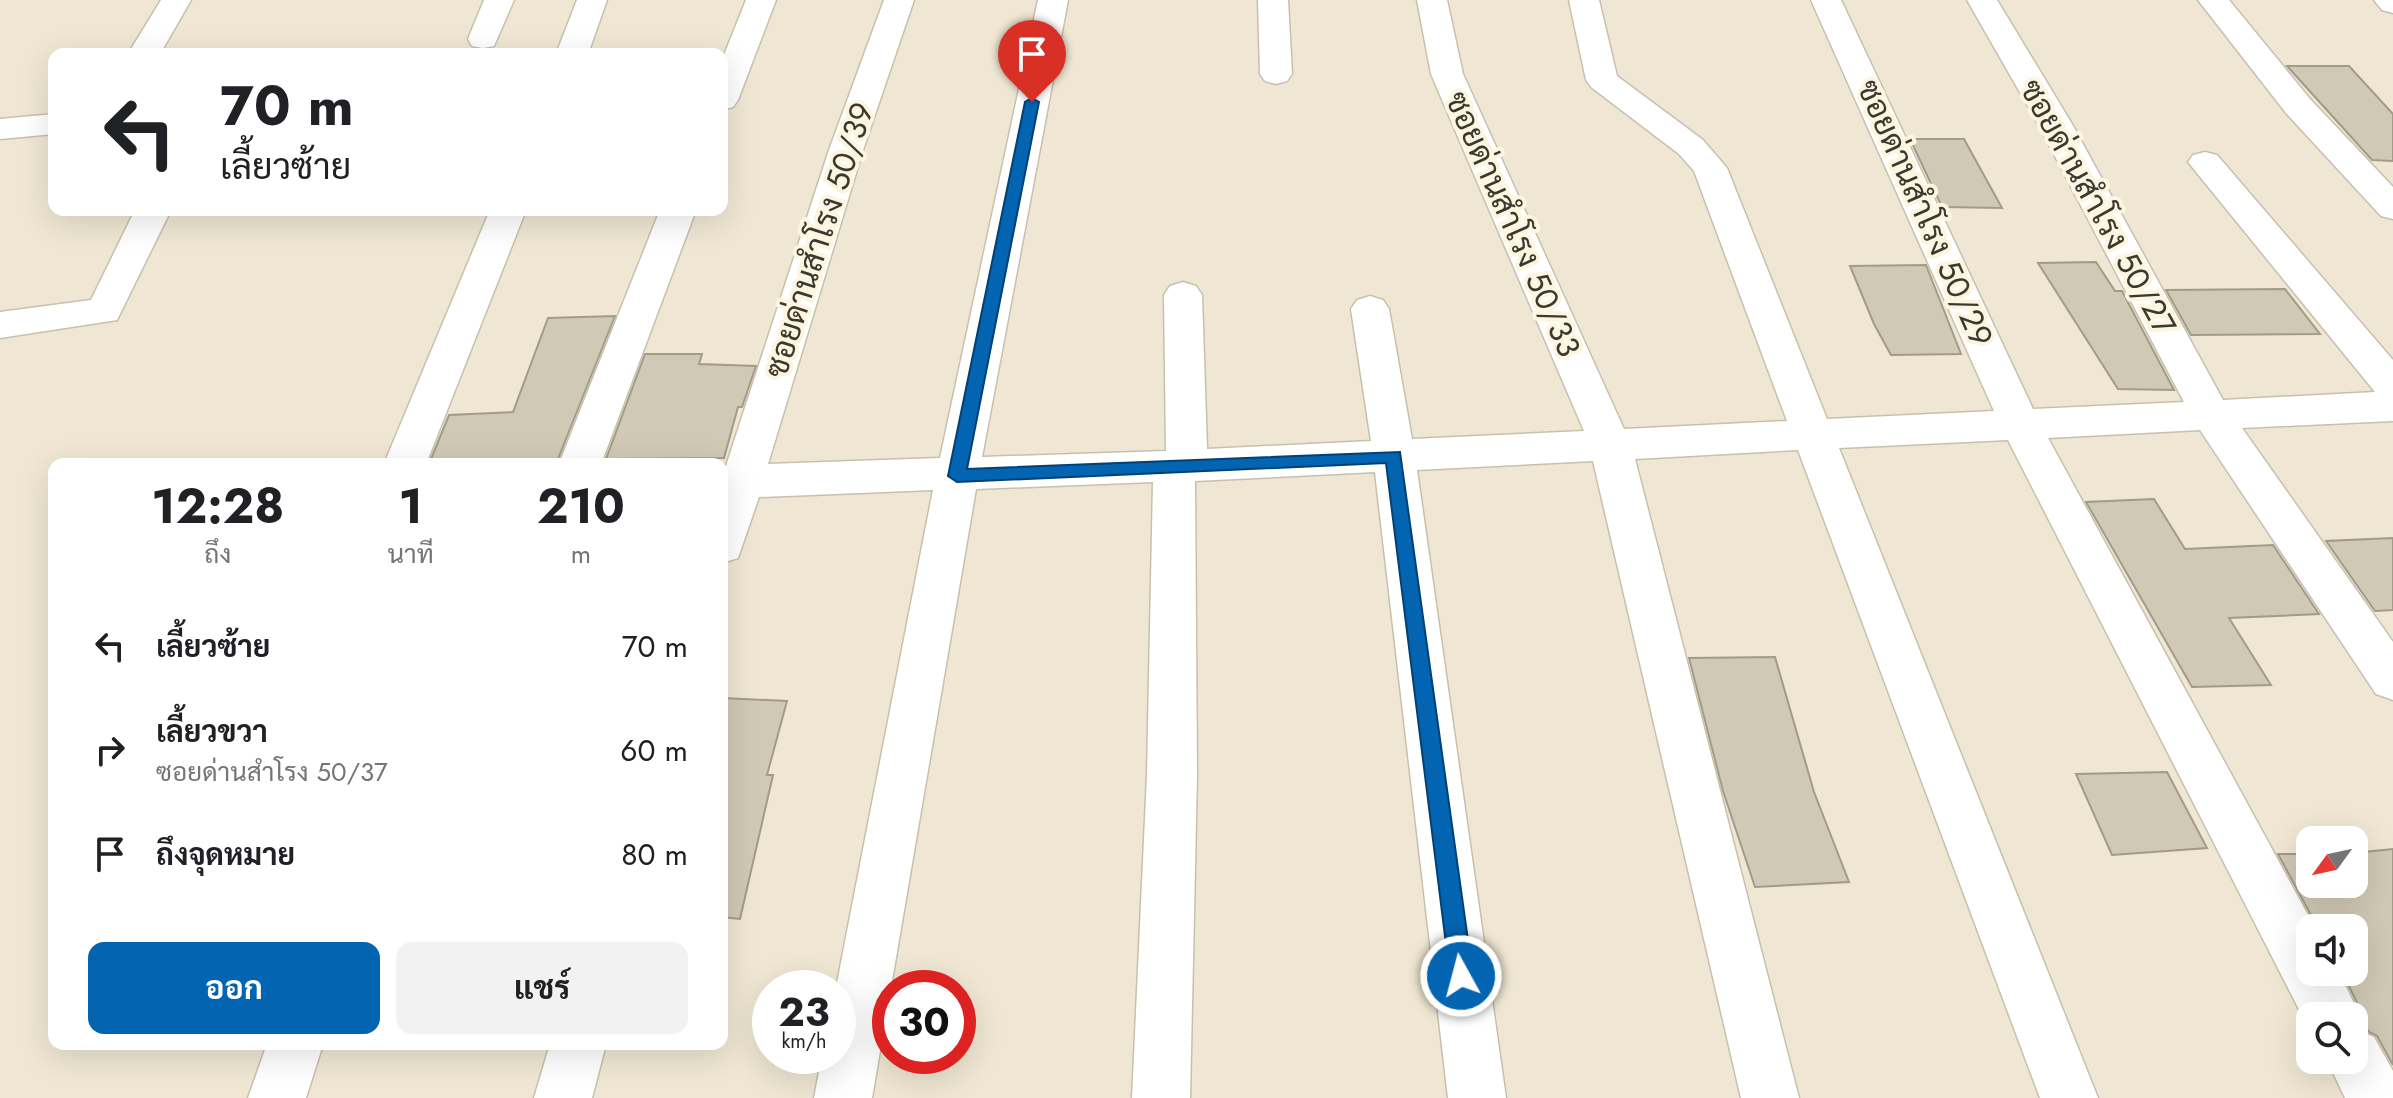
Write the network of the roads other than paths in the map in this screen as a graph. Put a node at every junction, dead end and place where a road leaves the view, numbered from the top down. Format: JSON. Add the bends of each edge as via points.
{"nodes":[{"id":1,"x":176,"y":0,"type":"edge"},
{"id":2,"x":499,"y":0,"type":"edge"},
{"id":3,"x":592,"y":0,"type":"edge"},
{"id":4,"x":761,"y":0,"type":"edge"},
{"id":5,"x":899,"y":0,"type":"edge"},
{"id":6,"x":1053,"y":0,"type":"edge"},
{"id":7,"x":1273,"y":0,"type":"edge"},
{"id":8,"x":1432,"y":0,"type":"edge"},
{"id":9,"x":1584,"y":0,"type":"edge"},
{"id":10,"x":1826,"y":0,"type":"edge"},
{"id":11,"x":1982,"y":0,"type":"edge"},
{"id":12,"x":2213,"y":0,"type":"edge"},
{"id":13,"x":2389,"y":0,"type":"edge"},
{"id":14,"x":2393,"y":4,"type":"edge"},
{"id":15,"x":483,"y":39,"type":"dead end"},
{"id":16,"x":148,"y":48,"type":"edge"},
{"id":17,"x":574,"y":48,"type":"edge"},
{"id":18,"x":1276,"y":74,"type":"dead end"},
{"id":19,"x":728,"y":85,"type":"edge"},
{"id":20,"x":48,"y":125,"type":"edge"},
{"id":21,"x":0,"y":129,"type":"edge"},
{"id":22,"x":2205,"y":162,"type":"dead end"},
{"id":23,"x":2393,"y":208,"type":"edge"},
{"id":24,"x":150,"y":216,"type":"edge"},
{"id":25,"x":506,"y":216,"type":"edge"},
{"id":26,"x":676,"y":216,"type":"edge"},
{"id":27,"x":1183,"y":295,"type":"dead end"},
{"id":28,"x":1370,"y":309,"type":"dead end"},
{"id":29,"x":0,"y":325,"type":"edge"},
{"id":30,"x":2393,"y":387,"type":"edge"},
{"id":31,"x":2393,"y":406,"type":"edge"},
{"id":32,"x":2212,"y":416,"type":"junction"},
{"id":33,"x":2021,"y":426,"type":"junction"},
{"id":34,"x":1814,"y":435,"type":"junction"},
{"id":35,"x":1610,"y":443,"type":"junction"},
{"id":36,"x":1394,"y":456,"type":"junction"},
{"id":37,"x":407,"y":458,"type":"edge"},
{"id":38,"x":582,"y":458,"type":"edge"},
{"id":39,"x":1180,"y":466,"type":"junction"},
{"id":40,"x":957,"y":476,"type":"junction"},
{"id":41,"x":732,"y":481,"type":"edge"},
{"id":42,"x":728,"y":507,"type":"edge"},
{"id":43,"x":2393,"y":680,"type":"edge"},
{"id":44,"x":2325,"y":1002,"type":"edge"},
{"id":45,"x":293,"y":1050,"type":"edge"},
{"id":46,"x":576,"y":1050,"type":"edge"},
{"id":47,"x":2363,"y":1074,"type":"edge"},
{"id":48,"x":2393,"y":1097,"type":"edge"},
{"id":49,"x":277,"y":1098,"type":"edge"},
{"id":50,"x":563,"y":1098,"type":"edge"},
{"id":51,"x":843,"y":1098,"type":"edge"},
{"id":52,"x":1161,"y":1098,"type":"edge"},
{"id":53,"x":1477,"y":1098,"type":"edge"},
{"id":54,"x":1770,"y":1098,"type":"edge"},
{"id":55,"x":2069,"y":1098,"type":"edge"},
{"id":56,"x":2376,"y":1098,"type":"edge"},
{"id":57,"x":2384,"y":1098,"type":"edge"}],
"edges":[{"from":1,"to":16,"type":"street"},
{"from":2,"to":15,"type":"street"},
{"from":3,"to":17,"type":"street"},
{"from":4,"to":19,"type":"street"},
{"from":5,"to":41,"type":"street","name":"ซอยด่านสำโรง 50/39"},
{"from":6,"to":40,"type":"street"},
{"from":7,"to":18,"type":"street"},
{"from":8,"to":35,"type":"street","name":"ซอยด่านสำโรง 50/33","via":[[1447,74]]},
{"from":9,"to":34,"type":"street","via":[[1602,80],[1691,147],[1710,168]]},
{"from":10,"to":33,"type":"street","name":"ซอยด่านสำโรง 50/29"},
{"from":11,"to":32,"type":"street","name":"ซอยด่านสำโรง 50/27"},
{"from":12,"to":23,"type":"street","via":[[2298,106]]},
{"from":13,"to":14,"type":"street"},
{"from":20,"to":21,"type":"street"},
{"from":22,"to":30,"type":"street"},
{"from":24,"to":29,"type":"street","via":[[104,311]]},
{"from":25,"to":37,"type":"street"},
{"from":26,"to":38,"type":"street"},
{"from":27,"to":39,"type":"street"},
{"from":28,"to":36,"type":"street"},
{"from":31,"to":32,"type":"street"},
{"from":32,"to":33,"type":"street"},
{"from":32,"to":43,"type":"street","name":"ซอยด่านสำโรง 50/27"},
{"from":33,"to":34,"type":"street"},
{"from":33,"to":44,"type":"street","name":"ซอยด่านสำโรง 50/29"},
{"from":34,"to":35,"type":"street"},
{"from":34,"to":55,"type":"street"},
{"from":35,"to":36,"type":"street"},
{"from":35,"to":54,"type":"street","name":"ซอยด่านสำโรง 50/33"},
{"from":36,"to":39,"type":"street"},
{"from":36,"to":53,"type":"street"},
{"from":39,"to":40,"type":"street"},
{"from":39,"to":52,"type":"street"},
{"from":40,"to":41,"type":"street"},
{"from":40,"to":51,"type":"street"},
{"from":41,"to":42,"type":"street","name":"ซอยด่านสำโรง 50/39"},
{"from":45,"to":49,"type":"street"},
{"from":46,"to":50,"type":"street"},
{"from":47,"to":56,"type":"street"},
{"from":48,"to":57,"type":"street"}]}
